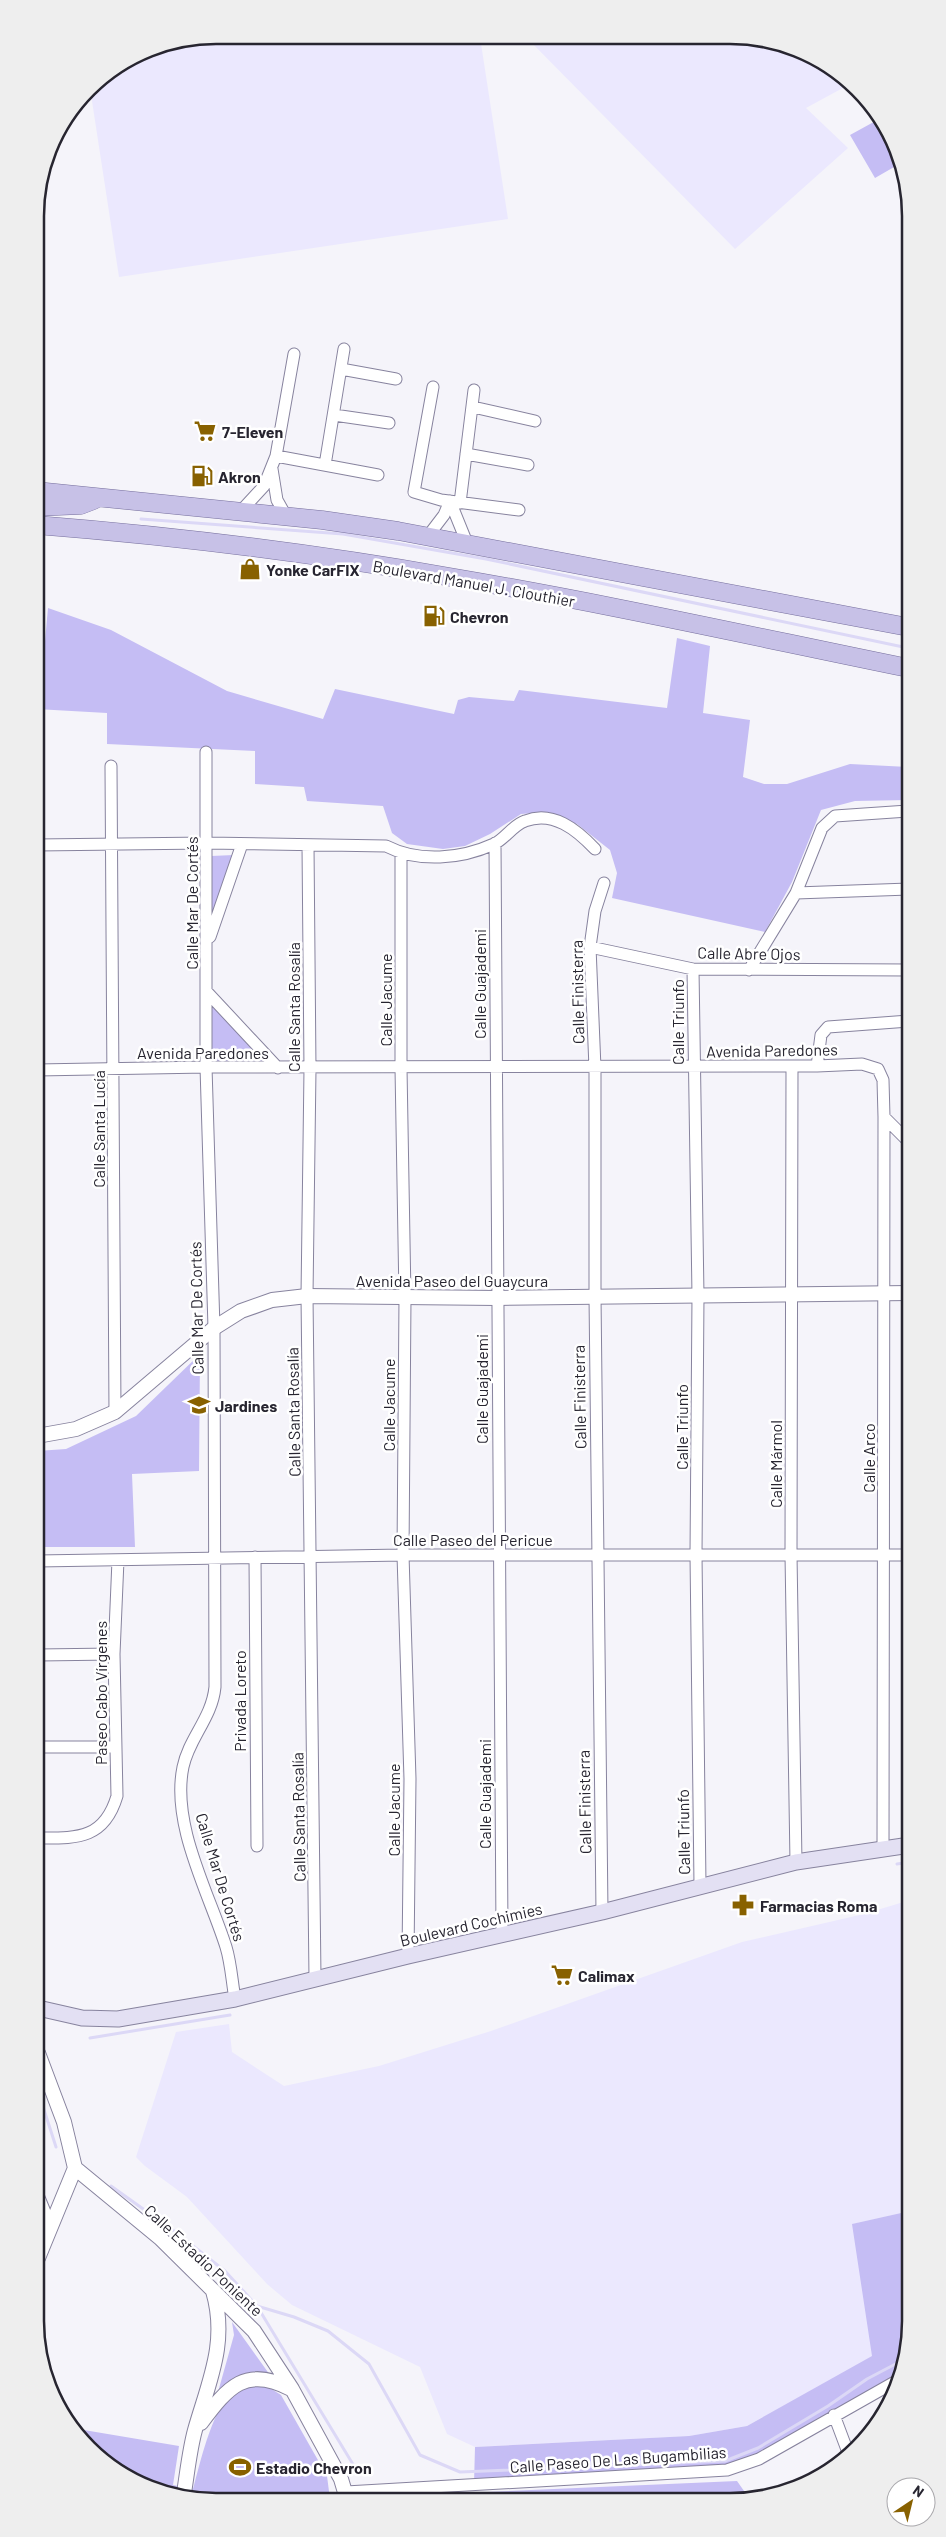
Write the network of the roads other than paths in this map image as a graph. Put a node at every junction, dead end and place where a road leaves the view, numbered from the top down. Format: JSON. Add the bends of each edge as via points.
{"nodes":[{"id":1,"x":344,"y":349,"type":"dead end"},
{"id":2,"x":294,"y":354,"type":"dead end"},
{"id":3,"x":341,"y":369,"type":"junction"},
{"id":4,"x":396,"y":379,"type":"dead end"},
{"id":5,"x":433,"y":387,"type":"dead end"},
{"id":6,"x":474,"y":390,"type":"dead end"},
{"id":7,"x":473,"y":407,"type":"junction"},
{"id":8,"x":334,"y":415,"type":"junction"},
{"id":9,"x":535,"y":421,"type":"dead end"},
{"id":10,"x":389,"y":424,"type":"dead end"},
{"id":11,"x":466,"y":454,"type":"junction"},
{"id":12,"x":274,"y":462,"type":"junction"},
{"id":13,"x":528,"y":464,"type":"dead end"},
{"id":14,"x":325,"y":465,"type":"junction"},
{"id":15,"x":378,"y":476,"type":"dead end"},
{"id":16,"x":44,"y":492,"type":"edge"},
{"id":17,"x":103,"y":496,"type":"junction"},
{"id":18,"x":455,"y":502,"type":"junction"},
{"id":19,"x":44,"y":507,"type":"edge"},
{"id":20,"x":519,"y":510,"type":"dead end"},
{"id":21,"x":240,"y":512,"type":"junction"},
{"id":22,"x":286,"y":516,"type":"junction"},
{"id":23,"x":44,"y":526,"type":"edge"},
{"id":24,"x":428,"y":536,"type":"junction"},
{"id":25,"x":467,"y":543,"type":"junction"},
{"id":26,"x":902,"y":626,"type":"edge"},
{"id":27,"x":902,"y":667,"type":"edge"},
{"id":28,"x":206,"y":752,"type":"dead end"},
{"id":29,"x":111,"y":766,"type":"dead end"},
{"id":30,"x":902,"y":810,"type":"edge"},
{"id":31,"x":207,"y":843,"type":"junction"},
{"id":32,"x":242,"y":844,"type":"junction"},
{"id":33,"x":494,"y":844,"type":"junction"},
{"id":34,"x":44,"y":845,"type":"edge"},
{"id":35,"x":308,"y":845,"type":"junction"},
{"id":36,"x":112,"y":846,"type":"junction"},
{"id":37,"x":595,"y":849,"type":"dead end"},
{"id":38,"x":401,"y":854,"type":"junction"},
{"id":39,"x":604,"y":883,"type":"dead end"},
{"id":40,"x":902,"y":889,"type":"edge"},
{"id":41,"x":796,"y":893,"type":"junction"},
{"id":42,"x":207,"y":945,"type":"junction"},
{"id":43,"x":590,"y":947,"type":"junction"},
{"id":44,"x":693,"y":969,"type":"junction"},
{"id":45,"x":749,"y":970,"type":"junction"},
{"id":46,"x":902,"y":970,"type":"edge"},
{"id":47,"x":207,"y":992,"type":"junction"},
{"id":48,"x":902,"y":1022,"type":"edge"},
{"id":49,"x":792,"y":1066,"type":"junction"},
{"id":50,"x":817,"y":1066,"type":"junction"},
{"id":51,"x":693,"y":1067,"type":"junction"},
{"id":52,"x":206,"y":1068,"type":"junction"},
{"id":53,"x":278,"y":1068,"type":"junction"},
{"id":54,"x":401,"y":1068,"type":"junction"},
{"id":55,"x":496,"y":1068,"type":"junction"},
{"id":56,"x":595,"y":1068,"type":"junction"},
{"id":57,"x":114,"y":1069,"type":"junction"},
{"id":58,"x":310,"y":1069,"type":"junction"},
{"id":59,"x":878,"y":1069,"type":"joint"},
{"id":60,"x":44,"y":1070,"type":"edge"},
{"id":61,"x":884,"y":1117,"type":"junction"},
{"id":62,"x":902,"y":1135,"type":"edge"},
{"id":63,"x":884,"y":1293,"type":"junction"},
{"id":64,"x":902,"y":1293,"type":"edge"},
{"id":65,"x":792,"y":1294,"type":"junction"},
{"id":66,"x":307,"y":1296,"type":"junction"},
{"id":67,"x":594,"y":1296,"type":"junction"},
{"id":68,"x":698,"y":1296,"type":"junction"},
{"id":69,"x":405,"y":1298,"type":"junction"},
{"id":70,"x":497,"y":1298,"type":"junction"},
{"id":71,"x":214,"y":1328,"type":"junction"},
{"id":72,"x":115,"y":1412,"type":"junction"},
{"id":73,"x":44,"y":1435,"type":"edge"},
{"id":74,"x":499,"y":1554,"type":"junction"},
{"id":75,"x":598,"y":1554,"type":"junction"},
{"id":76,"x":696,"y":1554,"type":"junction"},
{"id":77,"x":403,"y":1555,"type":"junction"},
{"id":78,"x":791,"y":1555,"type":"junction"},
{"id":79,"x":885,"y":1555,"type":"junction"},
{"id":80,"x":902,"y":1555,"type":"edge"},
{"id":81,"x":255,"y":1557,"type":"junction"},
{"id":82,"x":312,"y":1557,"type":"junction"},
{"id":83,"x":215,"y":1558,"type":"junction"},
{"id":84,"x":44,"y":1560,"type":"edge"},
{"id":85,"x":118,"y":1560,"type":"junction"},
{"id":86,"x":44,"y":1654,"type":"edge"},
{"id":87,"x":114,"y":1654,"type":"junction"},
{"id":88,"x":44,"y":1747,"type":"edge"},
{"id":89,"x":116,"y":1747,"type":"junction"},
{"id":90,"x":44,"y":1838,"type":"edge"},
{"id":91,"x":257,"y":1846,"type":"dead end"},
{"id":92,"x":902,"y":1846,"type":"edge"},
{"id":93,"x":883,"y":1849,"type":"junction"},
{"id":94,"x":796,"y":1862,"type":"junction"},
{"id":95,"x":700,"y":1885,"type":"junction"},
{"id":96,"x":602,"y":1912,"type":"junction"},
{"id":97,"x":502,"y":1934,"type":"junction"},
{"id":98,"x":408,"y":1956,"type":"junction"},
{"id":99,"x":315,"y":1978,"type":"junction"},
{"id":100,"x":236,"y":1999,"type":"junction"},
{"id":101,"x":44,"y":2009,"type":"edge"},
{"id":102,"x":44,"y":2072,"type":"edge"},
{"id":103,"x":75,"y":2168,"type":"junction"},
{"id":104,"x":44,"y":2210,"type":"edge"},
{"id":105,"x":50,"y":2224,"type":"junction"},
{"id":106,"x":44,"y":2241,"type":"edge"},
{"id":107,"x":212,"y":2288,"type":"junction"},
{"id":108,"x":890,"y":2385,"type":"edge"},
{"id":109,"x":292,"y":2389,"type":"junction"},
{"id":110,"x":834,"y":2416,"type":"junction"},
{"id":111,"x":195,"y":2431,"type":"junction"},
{"id":112,"x":846,"y":2448,"type":"edge"},
{"id":113,"x":185,"y":2490,"type":"edge"},
{"id":114,"x":346,"y":2493,"type":"edge"},
{"id":115,"x":377,"y":2493,"type":"edge"}],
"edges":[{"from":1,"to":3,"type":"street"},
{"from":2,"to":12,"type":"street"},
{"from":3,"to":4,"type":"street"},
{"from":3,"to":8,"type":"street"},
{"from":5,"to":18,"type":"street","via":[[414,492]]},
{"from":6,"to":7,"type":"street"},
{"from":7,"to":9,"type":"street"},
{"from":7,"to":11,"type":"street"},
{"from":8,"to":10,"type":"street"},
{"from":8,"to":14,"type":"street"},
{"from":11,"to":13,"type":"street"},
{"from":11,"to":18,"type":"street"},
{"from":12,"to":14,"type":"street"},
{"from":12,"to":21,"type":"street","via":[[264,486]]},
{"from":12,"to":22,"type":"street","via":[[277,500]]},
{"from":14,"to":15,"type":"street"},
{"from":16,"to":17,"type":"main road"},
{"from":17,"to":19,"type":"main road","via":[[81,505]]},
{"from":17,"to":21,"type":"main road"},
{"from":18,"to":20,"type":"street"},
{"from":18,"to":24,"type":"street"},
{"from":18,"to":25,"type":"street"},
{"from":21,"to":22,"type":"main road"},
{"from":22,"to":24,"type":"main road"},
{"from":23,"to":27,"type":"main road","name":"Boulevard Manuel J. Clouthier","via":[[262,548],[450,577]]},
{"from":24,"to":25,"type":"main road"},
{"from":25,"to":26,"type":"main road"},
{"from":28,"to":31,"type":"street","name":"Calle Mar De Cortés"},
{"from":29,"to":36,"type":"street","name":"Calle Santa Lucía"},
{"from":30,"to":41,"type":"street","via":[[835,816],[822,828]]},
{"from":31,"to":32,"type":"street"},
{"from":31,"to":36,"type":"street"},
{"from":31,"to":42,"type":"street","name":"Calle Mar De Cortés"},
{"from":32,"to":35,"type":"street"},
{"from":32,"to":42,"type":"street"},
{"from":33,"to":37,"type":"street","via":[[524,821],[546,818],[575,829]]},
{"from":33,"to":38,"type":"street","via":[[445,857]]},
{"from":33,"to":55,"type":"street","name":"Calle Guajademi"},
{"from":34,"to":36,"type":"street"},
{"from":35,"to":38,"type":"street","via":[[386,846]]},
{"from":35,"to":58,"type":"street","name":"Calle Santa Rosalía"},
{"from":36,"to":57,"type":"street","name":"Calle Santa Lucía"},
{"from":38,"to":54,"type":"street","name":"Calle Jacume"},
{"from":39,"to":43,"type":"street","name":"Calle Finisterra","via":[[595,911]]},
{"from":40,"to":41,"type":"street"},
{"from":41,"to":45,"type":"street"},
{"from":42,"to":47,"type":"street","name":"Calle Mar De Cortés"},
{"from":43,"to":44,"type":"street","name":"Calle Abre Ojos"},
{"from":43,"to":56,"type":"street","name":"Calle Finisterra"},
{"from":44,"to":45,"type":"street","name":"Calle Abre Ojos"},
{"from":44,"to":51,"type":"street","name":"Calle Triunfo"},
{"from":45,"to":46,"type":"street","name":"Calle Abre Ojos"},
{"from":47,"to":52,"type":"street","name":"Calle Mar De Cortés"},
{"from":47,"to":53,"type":"street"},
{"from":48,"to":50,"type":"street","via":[[828,1027],[821,1035]]},
{"from":49,"to":50,"type":"street","name":"Avenida Paredones"},
{"from":49,"to":51,"type":"street","name":"Avenida Paredones"},
{"from":49,"to":65,"type":"street","name":"Calle Mármol"},
{"from":50,"to":59,"type":"street","name":"Avenida Paredones","via":[[862,1064]]},
{"from":51,"to":56,"type":"street","name":"Avenida Paredones"},
{"from":51,"to":68,"type":"street","name":"Calle Triunfo"},
{"from":52,"to":53,"type":"street","name":"Avenida Paredones"},
{"from":52,"to":57,"type":"street","name":"Avenida Paredones"},
{"from":52,"to":71,"type":"street","name":"Calle Mar De Cortés"},
{"from":53,"to":58,"type":"street","name":"Avenida Paredones"},
{"from":54,"to":55,"type":"street","name":"Avenida Paredones"},
{"from":54,"to":58,"type":"street","name":"Avenida Paredones"},
{"from":54,"to":69,"type":"street","name":"Calle Jacume"},
{"from":55,"to":56,"type":"street","name":"Avenida Paredones"},
{"from":55,"to":70,"type":"street","name":"Calle Guajademi"},
{"from":56,"to":67,"type":"street","name":"Calle Finisterra"},
{"from":57,"to":60,"type":"street","name":"Avenida Paredones"},
{"from":57,"to":72,"type":"street","name":"Calle Santa Lucía"},
{"from":58,"to":66,"type":"street","name":"Calle Santa Rosalía"},
{"from":59,"to":61,"type":"street","name":"Calle Arco","via":[[883,1080]]},
{"from":61,"to":62,"type":"street"},
{"from":61,"to":63,"type":"street","name":"Calle Arco"},
{"from":63,"to":64,"type":"street","name":"Avenida Paseo del Guaycura"},
{"from":63,"to":65,"type":"street","name":"Avenida Paseo del Guaycura"},
{"from":63,"to":79,"type":"street","name":"Calle Arco"},
{"from":65,"to":68,"type":"street","name":"Avenida Paseo del Guaycura"},
{"from":65,"to":78,"type":"street","name":"Calle Mármol"},
{"from":66,"to":69,"type":"street","name":"Avenida Paseo del Guaycura"},
{"from":66,"to":71,"type":"street","name":"Avenida Paseo del Guaycura","via":[[257,1304]]},
{"from":66,"to":82,"type":"street","name":"Calle Santa Rosalía"},
{"from":67,"to":68,"type":"street","name":"Avenida Paseo del Guaycura"},
{"from":67,"to":70,"type":"street","name":"Avenida Paseo del Guaycura"},
{"from":67,"to":75,"type":"street","name":"Calle Finisterra"},
{"from":68,"to":76,"type":"street","name":"Calle Triunfo"},
{"from":69,"to":70,"type":"street","name":"Avenida Paseo del Guaycura"},
{"from":69,"to":77,"type":"street","name":"Calle Jacume"},
{"from":70,"to":74,"type":"street","name":"Calle Guajademi"},
{"from":71,"to":72,"type":"street","name":"Avenida Paseo del Guaycura"},
{"from":71,"to":83,"type":"street","name":"Calle Mar De Cortés"},
{"from":72,"to":73,"type":"street","name":"Avenida Paseo del Guaycura","via":[[76,1429]]},
{"from":74,"to":75,"type":"street","name":"Calle Paseo del Pericue"},
{"from":74,"to":77,"type":"street","name":"Calle Paseo del Pericue"},
{"from":74,"to":97,"type":"street","name":"Calle Guajademi"},
{"from":75,"to":76,"type":"street","name":"Calle Paseo del Pericue"},
{"from":75,"to":96,"type":"street","name":"Calle Finisterra"},
{"from":76,"to":78,"type":"street","name":"Calle Paseo del Pericue"},
{"from":76,"to":95,"type":"street","name":"Calle Triunfo"},
{"from":77,"to":82,"type":"street","name":"Calle Paseo del Pericue"},
{"from":77,"to":98,"type":"street","name":"Calle Jacume","via":[[410,1779]]},
{"from":78,"to":79,"type":"street","name":"Calle Paseo del Pericue"},
{"from":78,"to":94,"type":"street","name":"Calle Mármol"},
{"from":79,"to":80,"type":"street","name":"Calle Paseo del Pericue"},
{"from":79,"to":93,"type":"street","name":"Calle Arco"},
{"from":81,"to":82,"type":"street","name":"Calle Paseo del Pericue"},
{"from":81,"to":83,"type":"street","name":"Calle Paseo del Pericue"},
{"from":81,"to":91,"type":"street","name":"Privada Loreto"},
{"from":82,"to":99,"type":"street","name":"Calle Santa Rosalía"},
{"from":83,"to":85,"type":"street","name":"Calle Paseo del Pericue"},
{"from":83,"to":100,"type":"street","name":"Calle Mar De Cortés","via":[[214,1699],[183,1768],[182,1799],[188,1835],[226,1948]]},
{"from":84,"to":85,"type":"street","name":"Calle Paseo del Pericue"},
{"from":85,"to":87,"type":"street","name":"Paseo Cabo Vírgenes"},
{"from":86,"to":87,"type":"street"},
{"from":87,"to":89,"type":"street","name":"Paseo Cabo Vírgenes"},
{"from":88,"to":89,"type":"street"},
{"from":89,"to":90,"type":"street","name":"Paseo Cabo Vírgenes","via":[[117,1796],[103,1822],[79,1838]]},
{"from":92,"to":93,"type":"main road","name":"Boulevard Cochimies"},
{"from":93,"to":94,"type":"main road","name":"Boulevard Cochimies"},
{"from":94,"to":95,"type":"main road","name":"Boulevard Cochimies"},
{"from":95,"to":96,"type":"main road","name":"Boulevard Cochimies"},
{"from":96,"to":97,"type":"main road","name":"Boulevard Cochimies"},
{"from":97,"to":98,"type":"main road","name":"Boulevard Cochimies"},
{"from":98,"to":99,"type":"main road","name":"Boulevard Cochimies"},
{"from":99,"to":100,"type":"main road","name":"Boulevard Cochimies"},
{"from":100,"to":101,"type":"main road","name":"Boulevard Cochimies","via":[[118,2019],[82,2018]]},
{"from":102,"to":103,"type":"street","via":[[64,2122]]},
{"from":103,"to":105,"type":"street"},
{"from":103,"to":107,"type":"street","name":"Calle Estadio Poniente","via":[[160,2238]]},
{"from":104,"to":105,"type":"street"},
{"from":105,"to":106,"type":"street"},
{"from":107,"to":109,"type":"street","name":"Calle Estadio Poniente","via":[[254,2332]]},
{"from":107,"to":111,"type":"street","via":[[220,2332],[215,2365]]},
{"from":108,"to":110,"type":"street","name":"Calle Paseo De Las Bugambilias"},
{"from":109,"to":111,"type":"street","via":[[264,2378],[235,2384]]},
{"from":109,"to":114,"type":"street","name":"Calle Estadio Poniente"},
{"from":110,"to":112,"type":"street"},
{"from":110,"to":115,"type":"street","name":"Calle Paseo De Las Bugambilias","via":[[759,2459],[727,2470]]},
{"from":111,"to":113,"type":"street"}]}
